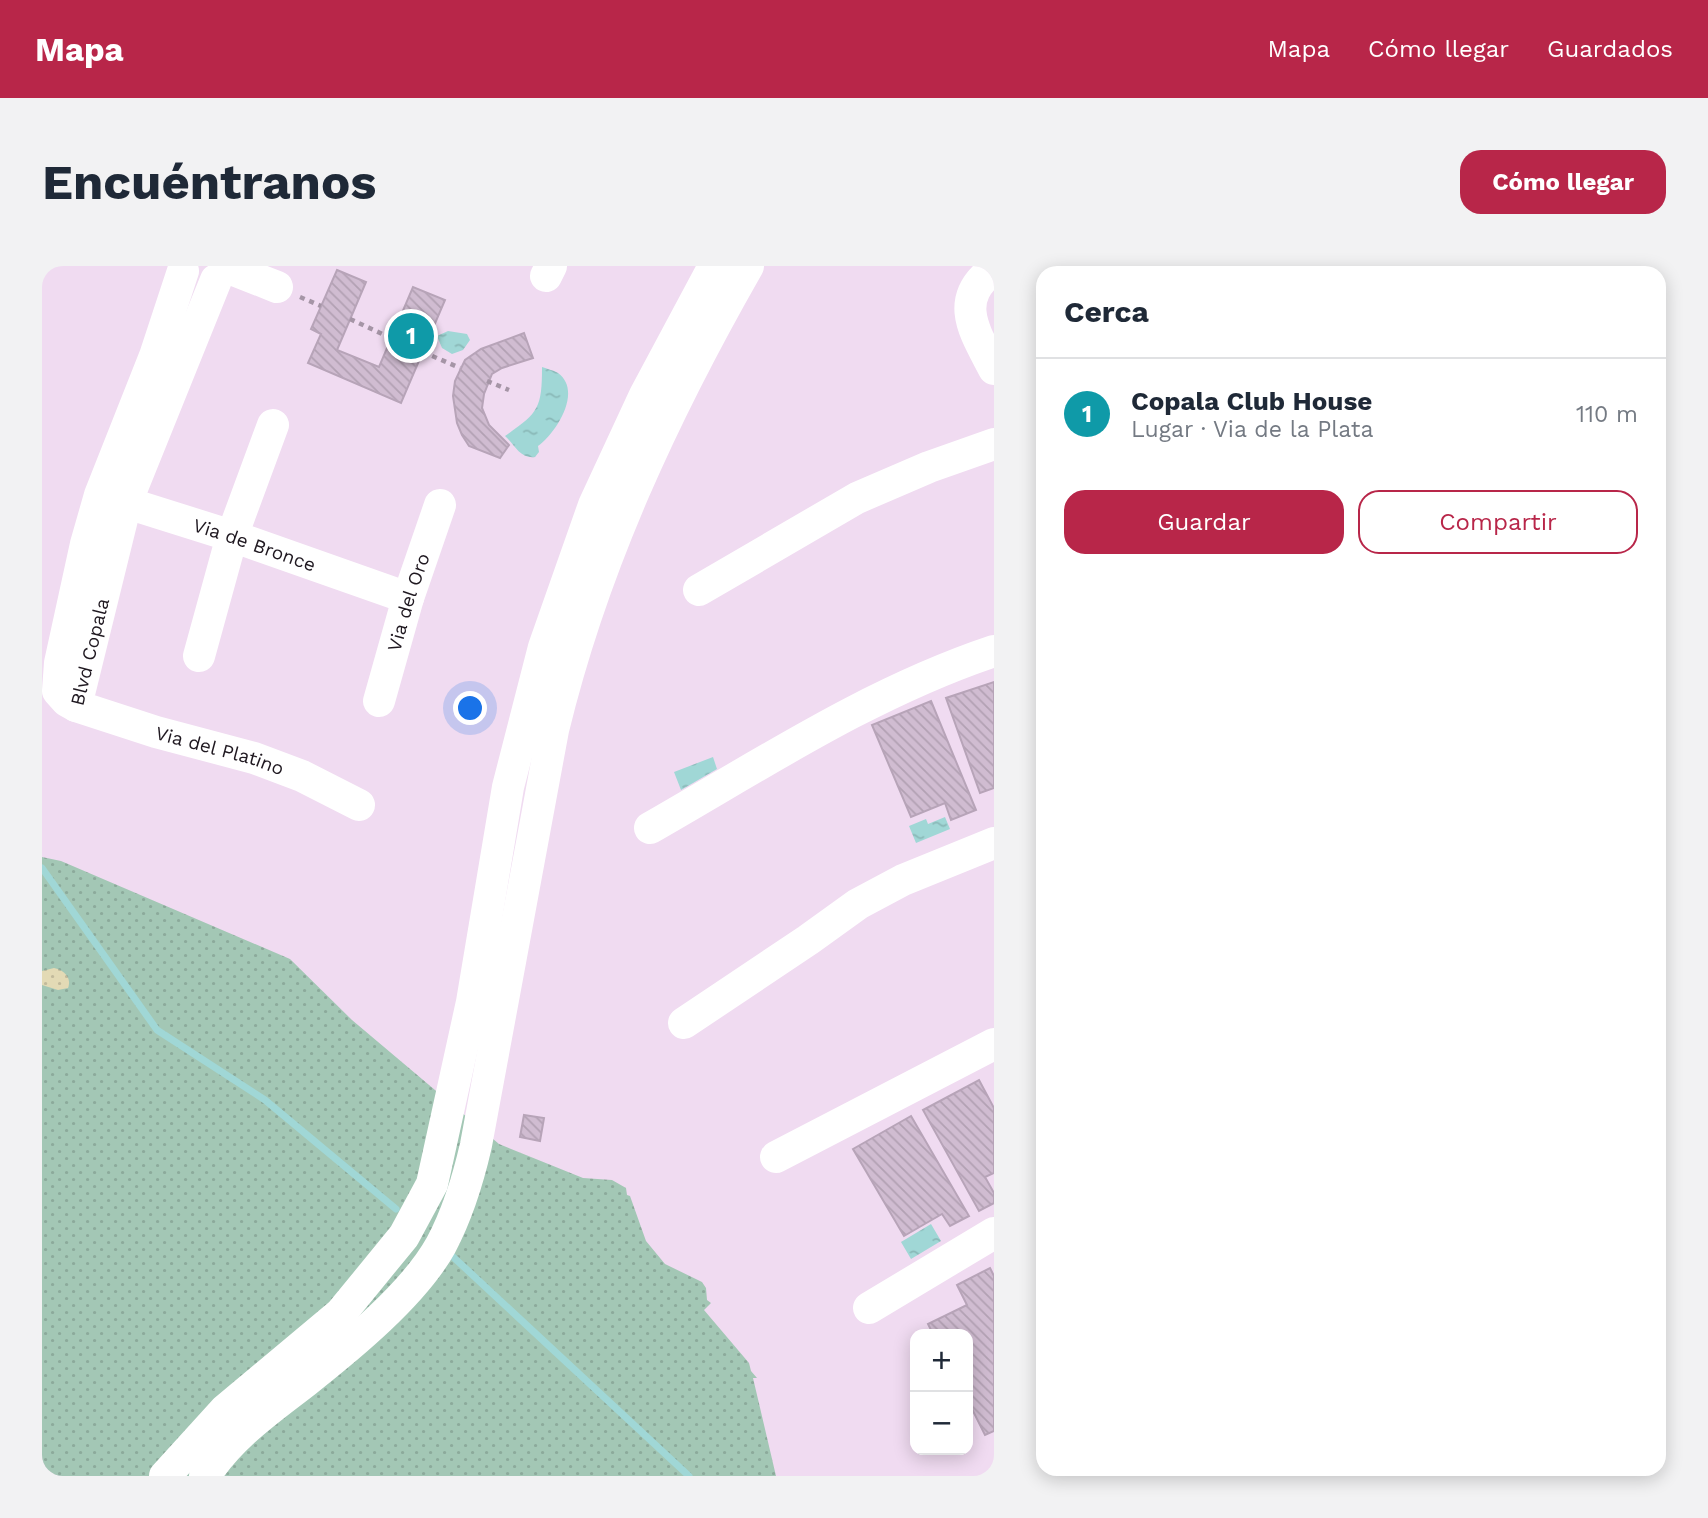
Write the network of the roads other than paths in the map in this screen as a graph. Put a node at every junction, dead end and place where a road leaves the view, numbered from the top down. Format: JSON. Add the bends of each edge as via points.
{"nodes":[{"id":1,"x":714,"y":266,"type":"edge"},
{"id":2,"x":748,"y":266,"type":"edge"},
{"id":3,"x":182,"y":269,"type":"edge"},
{"id":4,"x":994,"y":269,"type":"edge"},
{"id":5,"x":225,"y":271,"type":"edge"},
{"id":6,"x":277,"y":287,"type":"dead end"},
{"id":7,"x":994,"y":369,"type":"edge"},
{"id":8,"x":273,"y":425,"type":"dead end"},
{"id":9,"x":994,"y":444,"type":"edge"},
{"id":10,"x":113,"y":499,"type":"junction"},
{"id":11,"x":440,"y":505,"type":"dead end"},
{"id":12,"x":232,"y":536,"type":"junction"},
{"id":13,"x":699,"y":590,"type":"dead end"},
{"id":14,"x":408,"y":598,"type":"junction"},
{"id":15,"x":994,"y":652,"type":"edge"},
{"id":16,"x":199,"y":656,"type":"dead end"},
{"id":17,"x":379,"y":701,"type":"dead end"},
{"id":18,"x":76,"y":706,"type":"joint"},
{"id":19,"x":359,"y":805,"type":"dead end"},
{"id":20,"x":650,"y":828,"type":"dead end"},
{"id":21,"x":994,"y":843,"type":"edge"},
{"id":22,"x":684,"y":1023,"type":"dead end"},
{"id":23,"x":994,"y":1044,"type":"edge"},
{"id":24,"x":776,"y":1157,"type":"dead end"},
{"id":25,"x":432,"y":1184,"type":"junction"},
{"id":26,"x":466,"y":1189,"type":"junction"},
{"id":27,"x":994,"y":1233,"type":"edge"},
{"id":28,"x":381,"y":1267,"type":"junction"},
{"id":29,"x":409,"y":1287,"type":"junction"},
{"id":30,"x":869,"y":1308,"type":"dead end"},
{"id":31,"x":165,"y":1476,"type":"edge"},
{"id":32,"x":205,"y":1476,"type":"edge"}],
"edges":[{"from":1,"to":25,"type":"street","via":[[605,480],[544,646],[508,787],[472,1002]]},
{"from":2,"to":26,"type":"street","via":[[692,365],[645,462],[620,519],[566,677]]},
{"from":3,"to":5,"type":"street","name":"Blvd Copala","via":[[198,282]]},
{"from":3,"to":10,"type":"street","name":"Blvd Copala"},
{"from":4,"to":7,"type":"street","via":[[971,295],[969,309],[971,323]]},
{"from":5,"to":6,"type":"street"},
{"from":5,"to":10,"type":"street","name":"Blvd Copala"},
{"from":8,"to":12,"type":"street"},
{"from":9,"to":13,"type":"street","via":[[857,498]]},
{"from":10,"to":12,"type":"street","name":"Via de Bronce"},
{"from":10,"to":18,"type":"street","name":"Blvd Copala"},
{"from":11,"to":14,"type":"street","name":"Via del Oro"},
{"from":12,"to":14,"type":"street","name":"Via de Bronce"},
{"from":12,"to":16,"type":"street"},
{"from":14,"to":17,"type":"street","name":"Via del Oro"},
{"from":15,"to":20,"type":"street","via":[[864,706]]},
{"from":18,"to":19,"type":"street","name":"Via del Platino","via":[[254,758]]},
{"from":21,"to":22,"type":"street","via":[[858,904]]},
{"from":23,"to":24,"type":"street"},
{"from":25,"to":26,"type":"street"},
{"from":25,"to":28,"type":"street"},
{"from":26,"to":29,"type":"street","via":[[439,1247]]},
{"from":27,"to":30,"type":"street"},
{"from":28,"to":29,"type":"street"},
{"from":28,"to":31,"type":"street","via":[[341,1313],[225,1410]]},
{"from":29,"to":32,"type":"street","via":[[377,1321],[249,1426]]}]}
